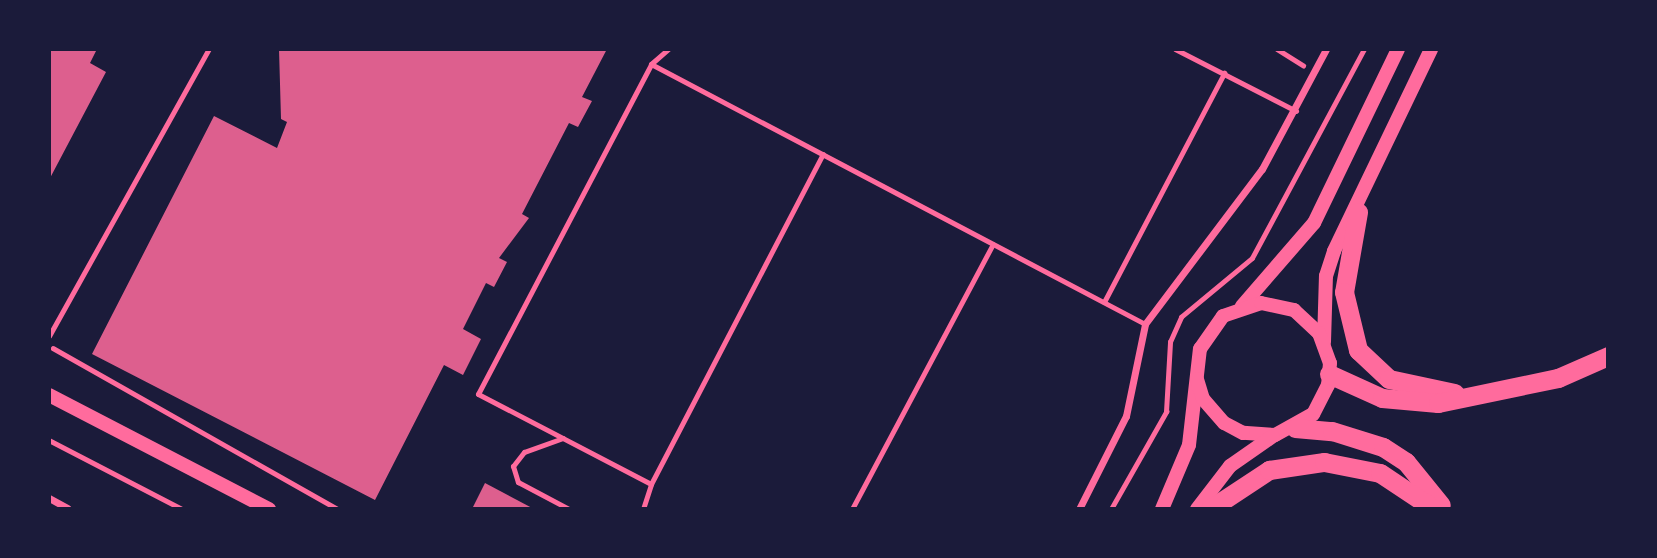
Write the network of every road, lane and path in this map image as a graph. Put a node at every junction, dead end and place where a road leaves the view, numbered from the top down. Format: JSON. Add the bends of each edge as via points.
{"nodes":[{"id":1,"x":209,"y":49,"type":"edge"},
{"id":2,"x":668,"y":49,"type":"edge"},
{"id":3,"x":1175,"y":49,"type":"edge"},
{"id":4,"x":1277,"y":49,"type":"edge"},
{"id":5,"x":1326,"y":49,"type":"edge"},
{"id":6,"x":1364,"y":49,"type":"edge"},
{"id":7,"x":1397,"y":49,"type":"edge"},
{"id":8,"x":1431,"y":52,"type":"edge"},
{"id":9,"x":651,"y":64,"type":"junction"},
{"id":10,"x":1224,"y":73,"type":"junction"},
{"id":11,"x":1315,"y":73,"type":"junction"},
{"id":12,"x":1296,"y":111,"type":"junction"},
{"id":13,"x":823,"y":155,"type":"junction"},
{"id":14,"x":1358,"y":212,"type":"junction"},
{"id":15,"x":993,"y":244,"type":"junction"},
{"id":16,"x":1104,"y":302,"type":"junction"},
{"id":17,"x":1241,"y":307,"type":"junction"},
{"id":18,"x":1145,"y":324,"type":"junction"},
{"id":19,"x":49,"y":336,"type":"edge"},
{"id":20,"x":1324,"y":343,"type":"junction"},
{"id":21,"x":49,"y":346,"type":"edge"},
{"id":22,"x":1608,"y":356,"type":"edge"},
{"id":23,"x":1329,"y":374,"type":"junction"},
{"id":24,"x":1197,"y":379,"type":"junction"},
{"id":25,"x":49,"y":395,"type":"edge"},
{"id":26,"x":1469,"y":395,"type":"junction"},
{"id":27,"x":1296,"y":428,"type":"junction"},
{"id":28,"x":1275,"y":435,"type":"junction"},
{"id":29,"x":563,"y":438,"type":"junction"},
{"id":30,"x":49,"y":440,"type":"edge"},
{"id":31,"x":651,"y":484,"type":"junction"},
{"id":32,"x":49,"y":498,"type":"edge"},
{"id":33,"x":67,"y":508,"type":"edge"},
{"id":34,"x":182,"y":509,"type":"edge"},
{"id":35,"x":269,"y":509,"type":"edge"},
{"id":36,"x":338,"y":509,"type":"edge"},
{"id":37,"x":569,"y":509,"type":"edge"},
{"id":38,"x":643,"y":509,"type":"edge"},
{"id":39,"x":852,"y":509,"type":"edge"},
{"id":40,"x":1079,"y":509,"type":"edge"},
{"id":41,"x":1111,"y":509,"type":"edge"},
{"id":42,"x":1162,"y":509,"type":"edge"},
{"id":43,"x":1197,"y":509,"type":"edge"},
{"id":44,"x":1210,"y":509,"type":"edge"},
{"id":45,"x":1434,"y":509,"type":"edge"},
{"id":46,"x":1444,"y":509,"type":"edge"}],
"edges":[{"from":1,"to":19,"type":"lane"},
{"from":2,"to":9,"type":"lane"},
{"from":3,"to":10,"type":"lane"},
{"from":4,"to":11,"type":"path"},
{"from":5,"to":11,"type":"street"},
{"from":6,"to":41,"type":"path","via":[[1252,258],[1181,317],[1170,342],[1166,412]]},
{"from":7,"to":17,"type":"main road","via":[[1314,223],[1285,264]]},
{"from":8,"to":14,"type":"main road"},
{"from":9,"to":13,"type":"lane"},
{"from":9,"to":29,"type":"lane","via":[[478,394]]},
{"from":10,"to":12,"type":"lane"},
{"from":10,"to":16,"type":"lane"},
{"from":11,"to":12,"type":"street"},
{"from":12,"to":18,"type":"street","via":[[1228,217],[1167,287]]},
{"from":13,"to":15,"type":"lane"},
{"from":13,"to":31,"type":"lane"},
{"from":14,"to":20,"type":"main road","via":[[1326,276]]},
{"from":14,"to":26,"type":"highway","via":[[1344,292],[1358,350],[1389,379]]},
{"from":15,"to":16,"type":"lane"},
{"from":15,"to":39,"type":"lane"},
{"from":16,"to":18,"type":"lane"},
{"from":17,"to":20,"type":"main road","via":[[1273,304],[1294,310]]},
{"from":17,"to":24,"type":"main road","via":[[1209,331]]},
{"from":18,"to":40,"type":"street","via":[[1126,416]]},
{"from":20,"to":23,"type":"main road"},
{"from":21,"to":36,"type":"path"},
{"from":22,"to":26,"type":"highway","via":[[1558,378]]},
{"from":23,"to":26,"type":"highway","via":[[1360,391],[1409,404]]},
{"from":23,"to":27,"type":"main road","via":[[1319,405]]},
{"from":24,"to":28,"type":"main road","via":[[1209,408],[1224,423],[1253,436]]},
{"from":24,"to":42,"type":"main road","via":[[1189,445]]},
{"from":25,"to":35,"type":"main road"},
{"from":27,"to":28,"type":"main road"},
{"from":27,"to":46,"type":"highway","via":[[1332,431],[1383,447],[1406,462]]},
{"from":28,"to":43,"type":"main road","via":[[1230,466]]},
{"from":29,"to":31,"type":"lane"},
{"from":29,"to":37,"type":"lane","via":[[524,452],[513,466],[518,482]]},
{"from":30,"to":34,"type":"path"},
{"from":31,"to":38,"type":"lane"},
{"from":32,"to":33,"type":"street"},
{"from":44,"to":45,"type":"highway","via":[[1269,470],[1324,461],[1380,473]]}]}
